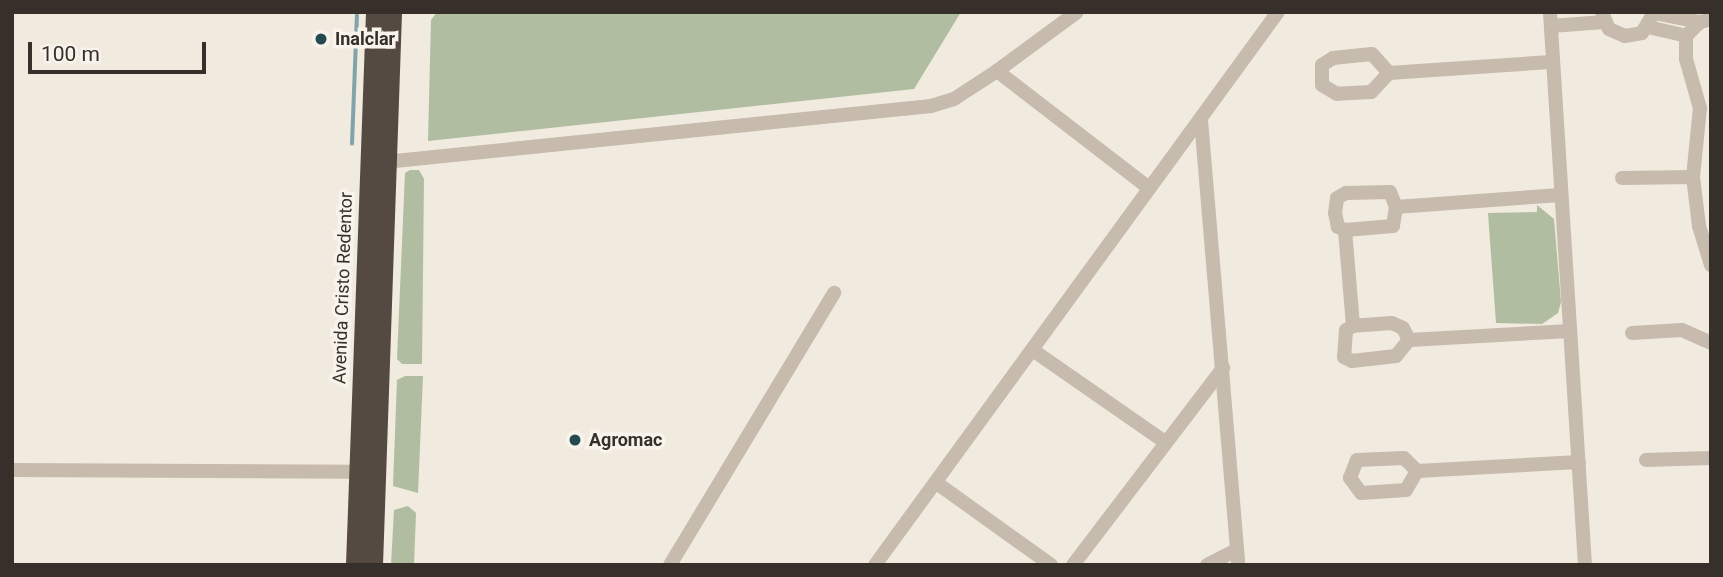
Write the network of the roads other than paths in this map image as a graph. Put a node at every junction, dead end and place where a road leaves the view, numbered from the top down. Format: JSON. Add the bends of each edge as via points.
{"nodes":[{"id":1,"x":376,"y":12,"type":"edge"},
{"id":2,"x":391,"y":12,"type":"edge"},
{"id":3,"x":1077,"y":12,"type":"edge"},
{"id":4,"x":1278,"y":12,"type":"edge"},
{"id":5,"x":1603,"y":17,"type":"edge"},
{"id":6,"x":1652,"y":17,"type":"edge"},
{"id":7,"x":1551,"y":19,"type":"edge"},
{"id":8,"x":1706,"y":20,"type":"edge"},
{"id":9,"x":1686,"y":36,"type":"junction"},
{"id":10,"x":1551,"y":62,"type":"junction"},
{"id":11,"x":997,"y":71,"type":"junction"},
{"id":12,"x":1390,"y":73,"type":"junction"},
{"id":13,"x":1201,"y":120,"type":"junction"},
{"id":14,"x":385,"y":162,"type":"junction"},
{"id":15,"x":1693,"y":177,"type":"junction"},
{"id":16,"x":1622,"y":178,"type":"dead end"},
{"id":17,"x":1149,"y":188,"type":"junction"},
{"id":18,"x":1561,"y":195,"type":"junction"},
{"id":19,"x":1396,"y":207,"type":"junction"},
{"id":20,"x":1345,"y":230,"type":"junction"},
{"id":21,"x":1711,"y":265,"type":"edge"},
{"id":22,"x":834,"y":293,"type":"dead end"},
{"id":23,"x":1353,"y":326,"type":"junction"},
{"id":24,"x":1570,"y":331,"type":"junction"},
{"id":25,"x":1632,"y":333,"type":"dead end"},
{"id":26,"x":1409,"y":340,"type":"junction"},
{"id":27,"x":1711,"y":343,"type":"edge"},
{"id":28,"x":1034,"y":351,"type":"junction"},
{"id":29,"x":1223,"y":368,"type":"junction"},
{"id":30,"x":1166,"y":442,"type":"junction"},
{"id":31,"x":1711,"y":458,"type":"edge"},
{"id":32,"x":1646,"y":460,"type":"dead end"},
{"id":33,"x":1579,"y":462,"type":"junction"},
{"id":34,"x":12,"y":470,"type":"edge"},
{"id":35,"x":1417,"y":471,"type":"dead end"},
{"id":36,"x":358,"y":472,"type":"junction"},
{"id":37,"x":938,"y":484,"type":"junction"},
{"id":38,"x":1237,"y":557,"type":"edge"},
{"id":39,"x":356,"y":565,"type":"edge"},
{"id":40,"x":372,"y":565,"type":"edge"},
{"id":41,"x":670,"y":565,"type":"edge"},
{"id":42,"x":875,"y":565,"type":"edge"},
{"id":43,"x":1051,"y":565,"type":"edge"},
{"id":44,"x":1073,"y":565,"type":"edge"},
{"id":45,"x":1208,"y":565,"type":"edge"},
{"id":46,"x":1585,"y":565,"type":"edge"}],
"edges":[{"from":1,"to":36,"type":"highway","name":"Avenida Cristo Redentor"},
{"from":2,"to":14,"type":"highway"},
{"from":3,"to":11,"type":"street"},
{"from":4,"to":13,"type":"street"},
{"from":5,"to":6,"type":"street","via":[[1625,36]]},
{"from":5,"to":7,"type":"street"},
{"from":6,"to":8,"type":"street"},
{"from":6,"to":9,"type":"street"},
{"from":7,"to":10,"type":"street"},
{"from":8,"to":9,"type":"street"},
{"from":9,"to":15,"type":"street","via":[[1686,58],[1700,108]]},
{"from":10,"to":12,"type":"street"},
{"from":10,"to":18,"type":"street"},
{"from":11,"to":14,"type":"street","via":[[954,99],[932,106]]},
{"from":11,"to":17,"type":"street"},
{"from":12,"to":12,"type":"street","via":[[1372,54],[1333,58],[1322,65],[1322,86],[1337,94],[1371,92]]},
{"from":13,"to":17,"type":"street"},
{"from":13,"to":29,"type":"street"},
{"from":14,"to":40,"type":"highway"},
{"from":15,"to":16,"type":"street"},
{"from":15,"to":21,"type":"street","via":[[1699,226]]},
{"from":17,"to":28,"type":"street"},
{"from":18,"to":19,"type":"street"},
{"from":18,"to":24,"type":"street"},
{"from":19,"to":20,"type":"street","via":[[1394,226]]},
{"from":19,"to":20,"type":"street","via":[[1390,192],[1346,193],[1337,198],[1335,213],[1338,227]]},
{"from":20,"to":23,"type":"street"},
{"from":22,"to":41,"type":"street"},
{"from":23,"to":26,"type":"street","via":[[1392,323],[1404,328]]},
{"from":23,"to":26,"type":"street","via":[[1346,330],[1343,344],[1344,357],[1353,361],[1396,356]]},
{"from":24,"to":26,"type":"street"},
{"from":24,"to":33,"type":"street"},
{"from":25,"to":27,"type":"street","via":[[1682,330]]},
{"from":28,"to":30,"type":"street"},
{"from":28,"to":37,"type":"street"},
{"from":29,"to":30,"type":"street"},
{"from":29,"to":38,"type":"street"},
{"from":30,"to":44,"type":"street"},
{"from":31,"to":32,"type":"street"},
{"from":33,"to":35,"type":"street"},
{"from":33,"to":46,"type":"street"},
{"from":34,"to":36,"type":"street"},
{"from":36,"to":39,"type":"highway","name":"Avenida Cristo Redentor"},
{"from":37,"to":42,"type":"street"},
{"from":37,"to":43,"type":"street"},
{"from":38,"to":45,"type":"street"}]}
